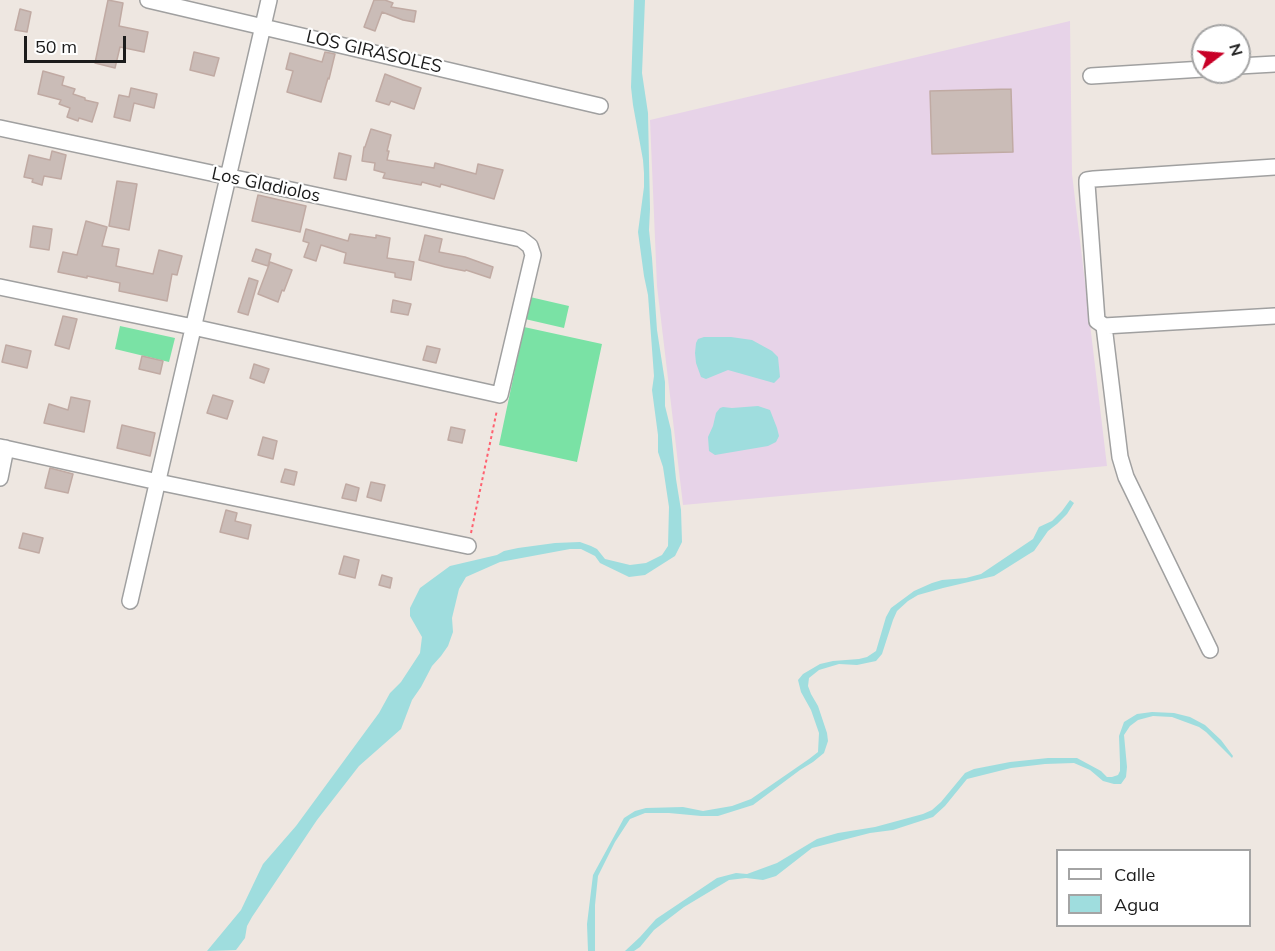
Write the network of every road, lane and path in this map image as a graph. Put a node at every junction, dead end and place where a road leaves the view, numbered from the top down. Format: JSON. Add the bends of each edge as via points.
{"nodes":[{"id":1,"x":148,"y":0,"type":"edge"},
{"id":2,"x":269,"y":0,"type":"edge"},
{"id":3,"x":263,"y":26,"type":"junction"},
{"id":4,"x":1275,"y":64,"type":"edge"},
{"id":5,"x":1251,"y":65,"type":"edge"},
{"id":6,"x":1191,"y":70,"type":"edge"},
{"id":7,"x":1091,"y":76,"type":"dead end"},
{"id":8,"x":600,"y":106,"type":"dead end"},
{"id":9,"x":0,"y":128,"type":"edge"},
{"id":10,"x":1275,"y":167,"type":"edge"},
{"id":11,"x":228,"y":177,"type":"junction"},
{"id":12,"x":0,"y":287,"type":"edge"},
{"id":13,"x":1275,"y":316,"type":"edge"},
{"id":14,"x":1104,"y":326,"type":"junction"},
{"id":15,"x":193,"y":327,"type":"junction"},
{"id":16,"x":501,"y":395,"type":"junction"},
{"id":17,"x":3,"y":448,"type":"edge"},
{"id":18,"x":0,"y":478,"type":"edge"},
{"id":19,"x":158,"y":482,"type":"junction"},
{"id":20,"x":468,"y":546,"type":"joint"},
{"id":21,"x":130,"y":601,"type":"dead end"},
{"id":22,"x":1210,"y":650,"type":"dead end"}],
"edges":[{"from":1,"to":3,"type":"street","name":"LOS GIRASOLES"},
{"from":2,"to":3,"type":"street"},
{"from":3,"to":8,"type":"street","name":"LOS GIRASOLES"},
{"from":3,"to":11,"type":"street"},
{"from":4,"to":5,"type":"street"},
{"from":6,"to":7,"type":"street"},
{"from":9,"to":11,"type":"street","name":"Los Gladiolos"},
{"from":10,"to":14,"type":"street","via":[[1087,180],[1096,321]]},
{"from":11,"to":15,"type":"street"},
{"from":11,"to":16,"type":"street","name":"Los Gladiolos","via":[[521,238],[533,255]]},
{"from":12,"to":15,"type":"street"},
{"from":13,"to":14,"type":"street"},
{"from":14,"to":22,"type":"street","via":[[1120,457],[1126,477]]},
{"from":15,"to":16,"type":"street"},
{"from":15,"to":19,"type":"street"},
{"from":16,"to":20,"type":"path"},
{"from":17,"to":18,"type":"street"},
{"from":17,"to":19,"type":"street"},
{"from":19,"to":20,"type":"street"},
{"from":19,"to":21,"type":"street"}]}
